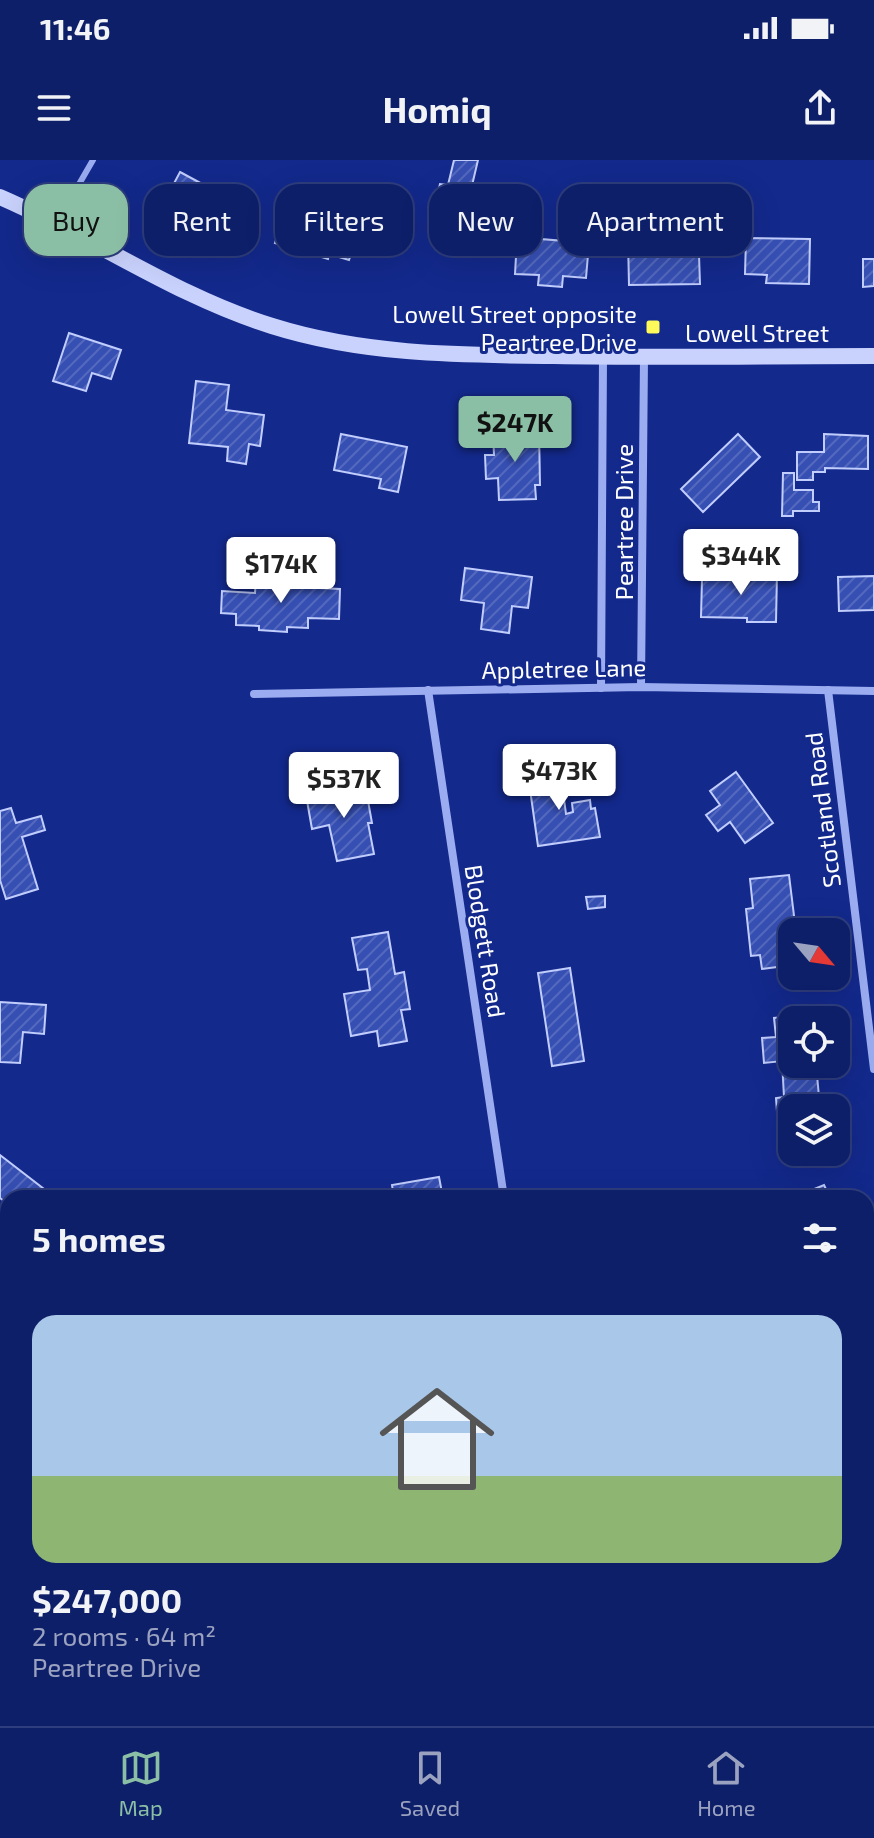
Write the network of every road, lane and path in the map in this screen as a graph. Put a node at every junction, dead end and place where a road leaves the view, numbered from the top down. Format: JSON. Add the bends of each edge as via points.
{"nodes":[{"id":1,"x":93,"y":160,"type":"edge"},
{"id":2,"x":79,"y":184,"type":"edge"},
{"id":3,"x":0,"y":197,"type":"edge"},
{"id":4,"x":24,"y":209,"type":"edge"},
{"id":5,"x":115,"y":256,"type":"edge"},
{"id":6,"x":874,"y":356,"type":"edge"},
{"id":7,"x":603,"y":357,"type":"junction"},
{"id":8,"x":644,"y":357,"type":"junction"},
{"id":9,"x":641,"y":687,"type":"junction"},
{"id":10,"x":601,"y":688,"type":"junction"},
{"id":11,"x":428,"y":690,"type":"junction"},
{"id":12,"x":828,"y":690,"type":"junction"},
{"id":13,"x":874,"y":691,"type":"edge"},
{"id":14,"x":254,"y":694,"type":"dead end"},
{"id":15,"x":874,"y":1069,"type":"edge"},
{"id":16,"x":503,"y":1190,"type":"edge"}],
"edges":[{"from":1,"to":2,"type":"lane"},
{"from":3,"to":4,"type":"main road","name":"Lowell Street"},
{"from":5,"to":7,"type":"main road","name":"Lowell Street","via":[[242,316],[344,344],[468,355]]},
{"from":6,"to":8,"type":"main road","name":"Lowell Street"},
{"from":7,"to":8,"type":"main road","name":"Lowell Street"},
{"from":7,"to":10,"type":"street","name":"Peartree Drive"},
{"from":8,"to":9,"type":"street","name":"Peartree Drive"},
{"from":9,"to":10,"type":"street","name":"Appletree Lane"},
{"from":9,"to":12,"type":"street","name":"Appletree Lane"},
{"from":10,"to":11,"type":"street","name":"Appletree Lane"},
{"from":11,"to":14,"type":"street","name":"Appletree Lane"},
{"from":11,"to":16,"type":"street","name":"Blodgett Road"},
{"from":12,"to":13,"type":"street","name":"Appletree Lane"},
{"from":12,"to":15,"type":"street","name":"Scotland Road"}]}
